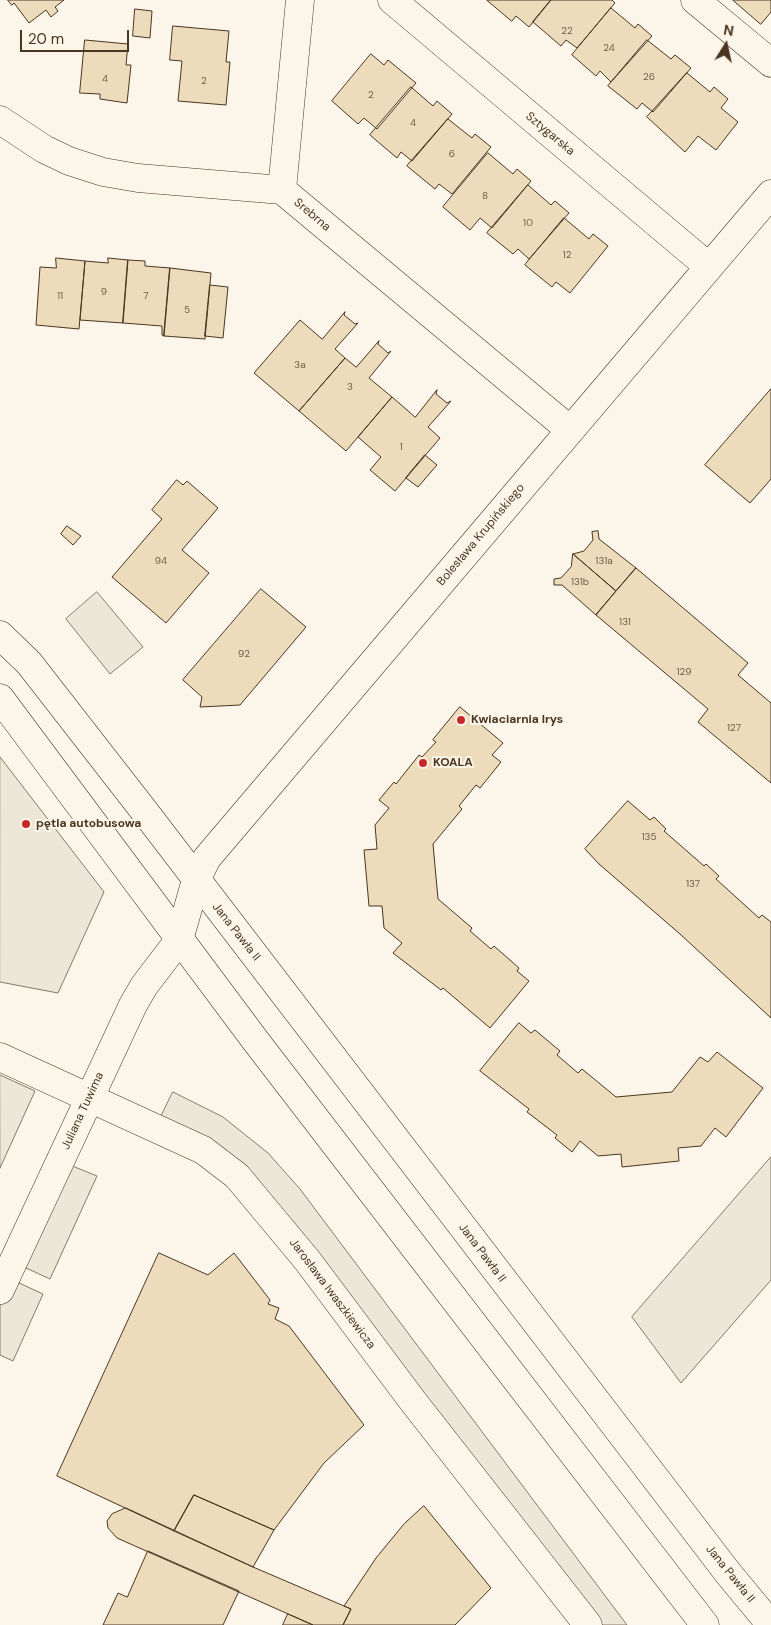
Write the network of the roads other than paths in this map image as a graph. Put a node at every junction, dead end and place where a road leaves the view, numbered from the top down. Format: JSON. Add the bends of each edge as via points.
{"nodes":[{"id":1,"x":300,"y":0,"type":"edge"},
{"id":2,"x":392,"y":0,"type":"edge"},
{"id":3,"x":695,"y":0,"type":"edge"},
{"id":4,"x":771,"y":63,"type":"edge"},
{"id":5,"x":0,"y":120,"type":"edge"},
{"id":6,"x":282,"y":190,"type":"junction"},
{"id":7,"x":771,"y":194,"type":"edge"},
{"id":8,"x":709,"y":268,"type":"junction"},
{"id":9,"x":570,"y":430,"type":"junction"},
{"id":10,"x":0,"y":635,"type":"edge"},
{"id":11,"x":0,"y":698,"type":"edge"},
{"id":12,"x":196,"y":880,"type":"junction"},
{"id":13,"x":179,"y":940,"type":"junction"},
{"id":14,"x":0,"y":1057,"type":"edge"},
{"id":15,"x":90,"y":1097,"type":"junction"},
{"id":16,"x":0,"y":1290,"type":"edge"},
{"id":17,"x":588,"y":1625,"type":"edge"},
{"id":18,"x":705,"y":1625,"type":"edge"},
{"id":19,"x":771,"y":1625,"type":"edge"}],
"edges":[{"from":1,"to":6,"type":"street"},
{"from":2,"to":8,"type":"street","name":"Sztygarska"},
{"from":3,"to":4,"type":"street"},
{"from":5,"to":6,"type":"street","name":"Srebrna","via":[[44,149],[103,172],[145,179]]},
{"from":6,"to":9,"type":"street","name":"Srebrna"},
{"from":7,"to":8,"type":"street","name":"Bolesława Krupińskiego"},
{"from":8,"to":9,"type":"street","name":"Bolesława Krupińskiego"},
{"from":9,"to":12,"type":"street","name":"Bolesława Krupińskiego","via":[[207,858]]},
{"from":10,"to":12,"type":"street","name":"Jana Pawła II","via":[[29,663]]},
{"from":11,"to":13,"type":"street"},
{"from":12,"to":13,"type":"street"},
{"from":12,"to":19,"type":"street","name":"Jana Pawła II","via":[[722,1566]]},
{"from":13,"to":15,"type":"street","name":"Juliana Tuwima","via":[[133,1004]]},
{"from":13,"to":18,"type":"street"},
{"from":14,"to":15,"type":"street","name":"Jarosława Iwaszkiewicza"},
{"from":15,"to":16,"type":"street","name":"Juliana Tuwima"},
{"from":15,"to":17,"type":"street","name":"Jarosława Iwaszkiewicza","via":[[203,1150],[237,1176],[307,1260]]}]}
